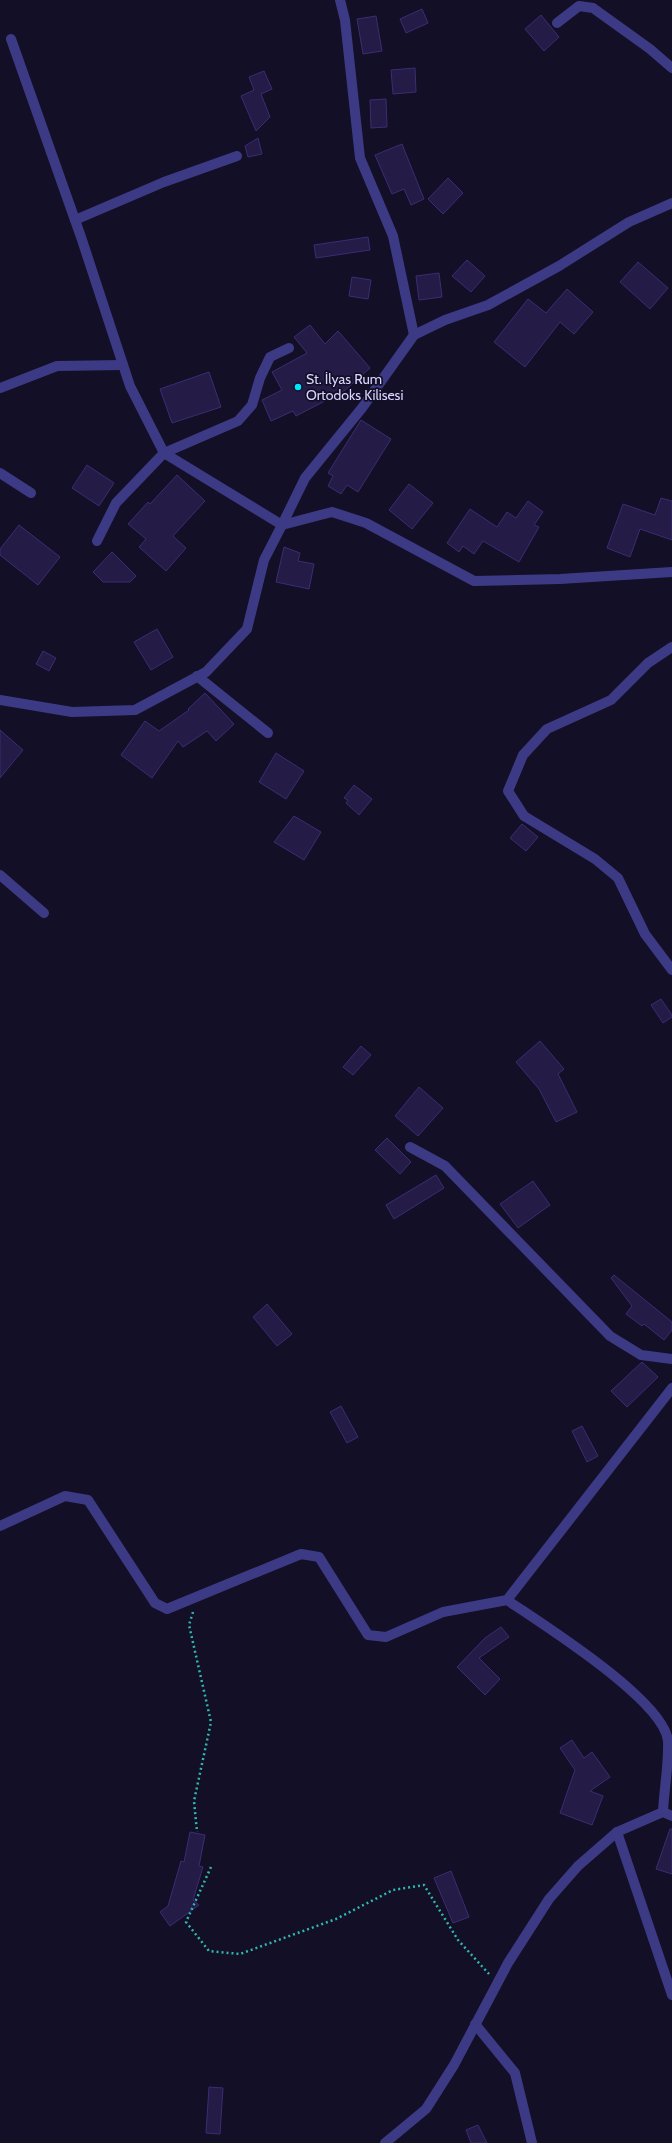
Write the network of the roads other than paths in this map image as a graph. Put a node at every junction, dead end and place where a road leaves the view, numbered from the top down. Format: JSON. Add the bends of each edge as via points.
{"nodes":[{"id":1,"x":340,"y":0,"type":"edge"},
{"id":2,"x":557,"y":24,"type":"dead end"},
{"id":3,"x":11,"y":39,"type":"dead end"},
{"id":4,"x":672,"y":68,"type":"edge"},
{"id":5,"x":237,"y":156,"type":"dead end"},
{"id":6,"x":672,"y":203,"type":"edge"},
{"id":7,"x":75,"y":220,"type":"junction"},
{"id":8,"x":414,"y":335,"type":"junction"},
{"id":9,"x":289,"y":348,"type":"dead end"},
{"id":10,"x":123,"y":365,"type":"junction"},
{"id":11,"x":0,"y":388,"type":"edge"},
{"id":12,"x":164,"y":453,"type":"junction"},
{"id":13,"x":0,"y":473,"type":"edge"},
{"id":14,"x":31,"y":493,"type":"dead end"},
{"id":15,"x":282,"y":525,"type":"junction"},
{"id":16,"x":97,"y":541,"type":"dead end"},
{"id":17,"x":672,"y":572,"type":"edge"},
{"id":18,"x":672,"y":647,"type":"edge"},
{"id":19,"x":197,"y":676,"type":"junction"},
{"id":20,"x":0,"y":700,"type":"edge"},
{"id":21,"x":268,"y":733,"type":"dead end"},
{"id":22,"x":0,"y":875,"type":"edge"},
{"id":23,"x":44,"y":913,"type":"dead end"},
{"id":24,"x":672,"y":970,"type":"edge"},
{"id":25,"x":410,"y":1147,"type":"dead end"},
{"id":26,"x":672,"y":1360,"type":"edge"},
{"id":27,"x":672,"y":1388,"type":"edge"},
{"id":28,"x":0,"y":1526,"type":"edge"},
{"id":29,"x":507,"y":1600,"type":"junction"},
{"id":30,"x":667,"y":1814,"type":"edge"},
{"id":31,"x":617,"y":1832,"type":"junction"},
{"id":32,"x":672,"y":1995,"type":"edge"},
{"id":33,"x":475,"y":2024,"type":"junction"},
{"id":34,"x":385,"y":2143,"type":"edge"},
{"id":35,"x":532,"y":2143,"type":"edge"}],
"edges":[{"from":1,"to":8,"type":"street","via":[[345,20],[360,158],[393,236]]},
{"from":2,"to":4,"type":"street","via":[[579,6],[593,8]]},
{"from":3,"to":7,"type":"street"},
{"from":5,"to":7,"type":"street","via":[[164,182]]},
{"from":6,"to":8,"type":"street","via":[[629,222],[559,266],[488,305],[445,320]]},
{"from":7,"to":10,"type":"street"},
{"from":8,"to":15,"type":"street","via":[[362,408],[305,478]]},
{"from":9,"to":12,"type":"street","via":[[270,357],[252,405],[238,421]]},
{"from":10,"to":11,"type":"street","via":[[57,366]]},
{"from":10,"to":12,"type":"street","via":[[130,386]]},
{"from":12,"to":15,"type":"street"},
{"from":12,"to":16,"type":"street","via":[[116,503]]},
{"from":13,"to":14,"type":"street"},
{"from":15,"to":17,"type":"street","via":[[332,512],[366,523],[474,581],[560,580]]},
{"from":15,"to":19,"type":"street","via":[[264,560],[247,629],[206,672]]},
{"from":18,"to":24,"type":"street","via":[[648,663],[611,700],[547,729],[523,755],[508,791],[524,816],[595,859],[618,878],[645,934]]},
{"from":19,"to":20,"type":"street","via":[[136,710],[72,712]]},
{"from":19,"to":21,"type":"street"},
{"from":22,"to":23,"type":"street"},
{"from":25,"to":26,"type":"street","via":[[445,1166],[610,1336],[641,1355]]},
{"from":27,"to":29,"type":"street"},
{"from":28,"to":29,"type":"street","via":[[65,1496],[88,1500],[155,1603],[167,1609],[301,1554],[319,1557],[368,1634],[386,1637],[443,1612]]},
{"from":29,"to":30,"type":"street","via":[[619,1678],[656,1716],[668,1740]]},
{"from":30,"to":31,"type":"street"},
{"from":31,"to":32,"type":"street"},
{"from":31,"to":33,"type":"street","via":[[578,1866],[549,1899]]},
{"from":33,"to":34,"type":"street","via":[[454,2065],[426,2109]]},
{"from":33,"to":35,"type":"street","via":[[515,2073]]}]}
